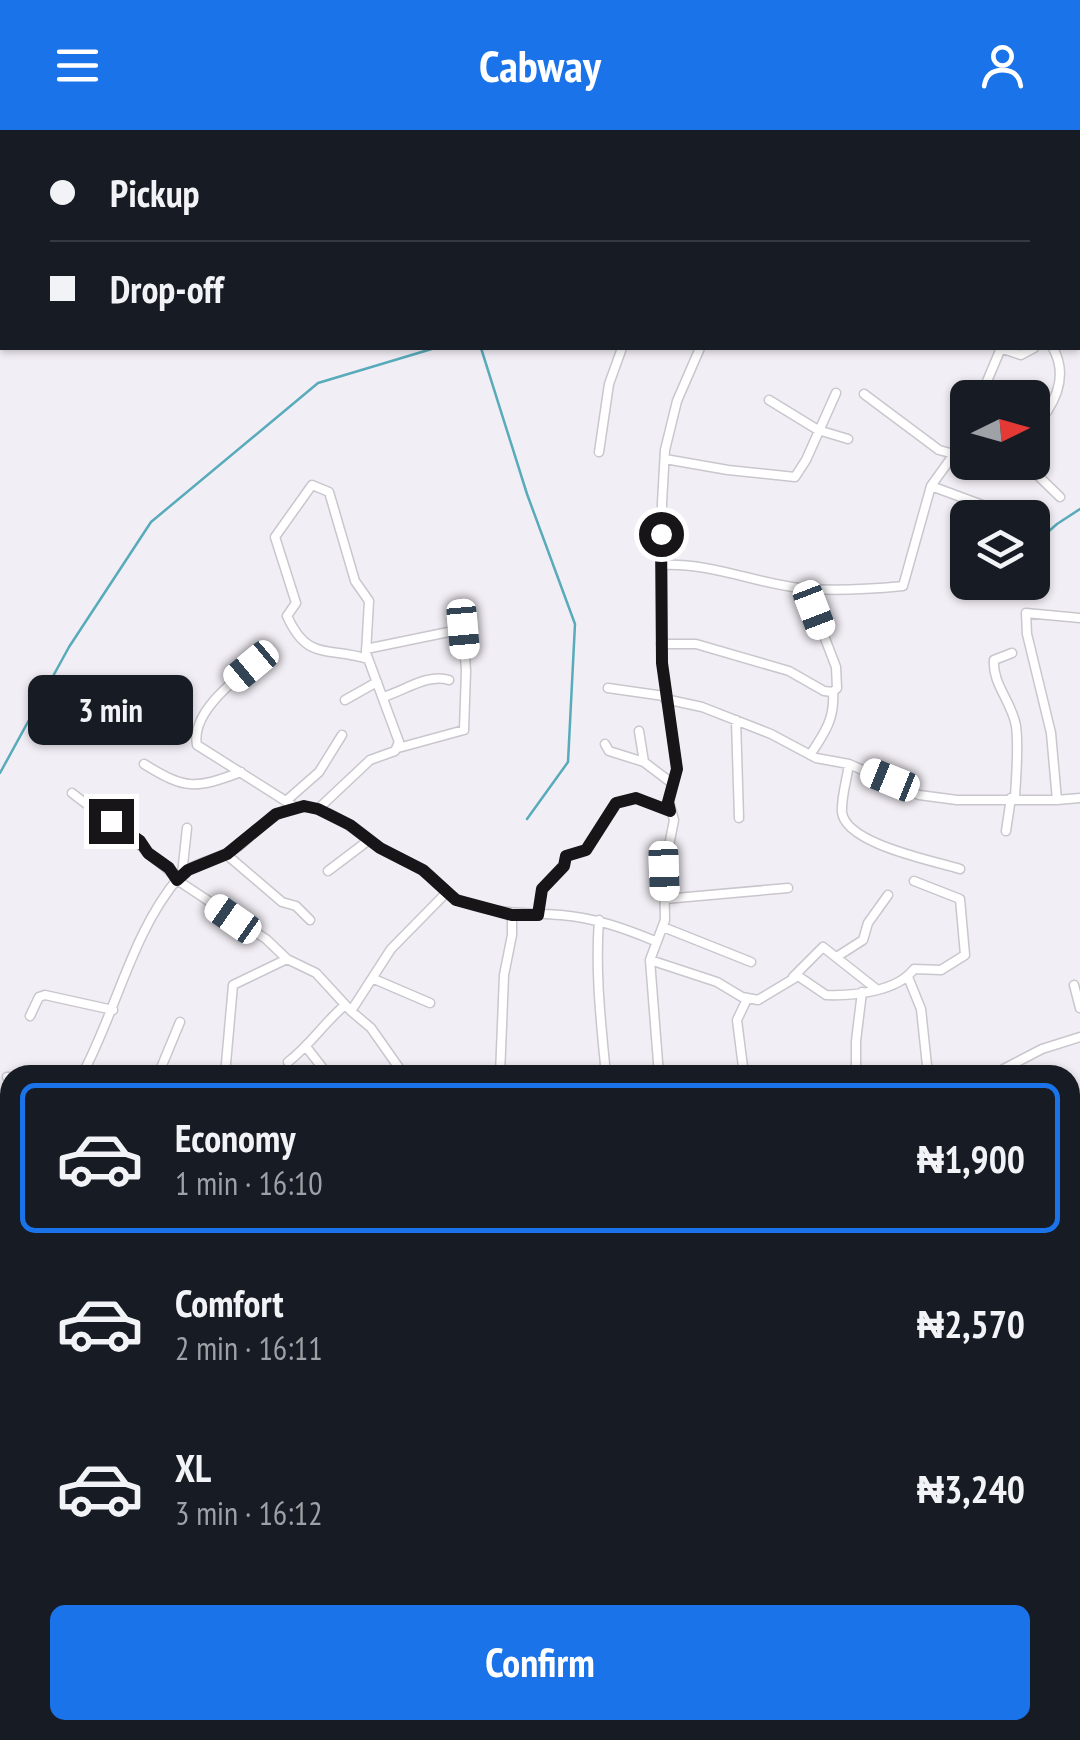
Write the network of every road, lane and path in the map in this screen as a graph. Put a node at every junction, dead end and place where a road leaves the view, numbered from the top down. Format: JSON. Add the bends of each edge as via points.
{"nodes":[{"id":1,"x":621,"y":350,"type":"edge"},
{"id":2,"x":699,"y":350,"type":"edge"},
{"id":3,"x":1000,"y":350,"type":"edge"},
{"id":4,"x":1054,"y":350,"type":"edge"},
{"id":5,"x":988,"y":380,"type":"edge"},
{"id":6,"x":836,"y":393,"type":"dead end"},
{"id":7,"x":864,"y":394,"type":"dead end"},
{"id":8,"x":769,"y":400,"type":"dead end"},
{"id":9,"x":1050,"y":407,"type":"edge"},
{"id":10,"x":818,"y":430,"type":"junction"},
{"id":11,"x":848,"y":438,"type":"dead end"},
{"id":12,"x":599,"y":452,"type":"dead end"},
{"id":13,"x":950,"y":453,"type":"edge"},
{"id":14,"x":664,"y":459,"type":"junction"},
{"id":15,"x":950,"y":460,"type":"edge"},
{"id":16,"x":1043,"y":480,"type":"edge"},
{"id":17,"x":931,"y":486,"type":"junction"},
{"id":18,"x":1060,"y":497,"type":"dead end"},
{"id":19,"x":969,"y":500,"type":"edge"},
{"id":20,"x":661,"y":565,"type":"junction"},
{"id":21,"x":806,"y":589,"type":"junction"},
{"id":22,"x":1080,"y":618,"type":"edge"},
{"id":23,"x":661,"y":644,"type":"junction"},
{"id":24,"x":366,"y":648,"type":"junction"},
{"id":25,"x":269,"y":652,"type":"dead end"},
{"id":26,"x":1012,"y":654,"type":"dead end"},
{"id":27,"x":368,"y":659,"type":"junction"},
{"id":28,"x":449,"y":680,"type":"dead end"},
{"id":29,"x":377,"y":682,"type":"junction"},
{"id":30,"x":608,"y":688,"type":"dead end"},
{"id":31,"x":833,"y":692,"type":"junction"},
{"id":32,"x":383,"y":698,"type":"junction"},
{"id":33,"x":665,"y":698,"type":"junction"},
{"id":34,"x":345,"y":700,"type":"dead end"},
{"id":35,"x":736,"y":720,"type":"junction"},
{"id":36,"x":639,"y":731,"type":"dead end"},
{"id":37,"x":342,"y":735,"type":"dead end"},
{"id":38,"x":606,"y":744,"type":"dead end"},
{"id":39,"x":398,"y":748,"type":"junction"},
{"id":40,"x":810,"y":755,"type":"junction"},
{"id":41,"x":644,"y":762,"type":"junction"},
{"id":42,"x":144,"y":764,"type":"dead end"},
{"id":43,"x":850,"y":764,"type":"junction"},
{"id":44,"x":241,"y":772,"type":"junction"},
{"id":45,"x":672,"y":784,"type":"junction"},
{"id":46,"x":72,"y":793,"type":"dead end"},
{"id":47,"x":1013,"y":798,"type":"junction"},
{"id":48,"x":1080,"y":798,"type":"edge"},
{"id":49,"x":286,"y":800,"type":"junction"},
{"id":50,"x":1056,"y":800,"type":"junction"},
{"id":51,"x":295,"y":807,"type":"junction"},
{"id":52,"x":318,"y":809,"type":"junction"},
{"id":53,"x":670,"y":811,"type":"junction"},
{"id":54,"x":739,"y":818,"type":"dead end"},
{"id":55,"x":186,"y":828,"type":"dead end"},
{"id":56,"x":1006,"y":831,"type":"dead end"},
{"id":57,"x":369,"y":840,"type":"junction"},
{"id":58,"x":227,"y":854,"type":"junction"},
{"id":59,"x":960,"y":869,"type":"dead end"},
{"id":60,"x":328,"y":872,"type":"dead end"},
{"id":61,"x":180,"y":877,"type":"junction"},
{"id":62,"x":914,"y":881,"type":"dead end"},
{"id":63,"x":788,"y":888,"type":"dead end"},
{"id":64,"x":446,"y":892,"type":"junction"},
{"id":65,"x":888,"y":895,"type":"dead end"},
{"id":66,"x":665,"y":899,"type":"junction"},
{"id":67,"x":512,"y":915,"type":"junction"},
{"id":68,"x":538,"y":915,"type":"junction"},
{"id":69,"x":310,"y":920,"type":"dead end"},
{"id":70,"x":599,"y":920,"type":"junction"},
{"id":71,"x":663,"y":926,"type":"junction"},
{"id":72,"x":656,"y":941,"type":"junction"},
{"id":73,"x":838,"y":956,"type":"junction"},
{"id":74,"x":287,"y":959,"type":"junction"},
{"id":75,"x":650,"y":960,"type":"junction"},
{"id":76,"x":750,"y":962,"type":"dead end"},
{"id":77,"x":794,"y":977,"type":"junction"},
{"id":78,"x":908,"y":977,"type":"junction"},
{"id":79,"x":374,"y":979,"type":"junction"},
{"id":80,"x":1074,"y":985,"type":"dead end"},
{"id":81,"x":875,"y":988,"type":"junction"},
{"id":82,"x":862,"y":992,"type":"junction"},
{"id":83,"x":747,"y":999,"type":"junction"},
{"id":84,"x":430,"y":1003,"type":"dead end"},
{"id":85,"x":348,"y":1008,"type":"junction"},
{"id":86,"x":1080,"y":1008,"type":"edge"},
{"id":87,"x":113,"y":1010,"type":"junction"},
{"id":88,"x":30,"y":1016,"type":"dead end"},
{"id":89,"x":180,"y":1022,"type":"dead end"},
{"id":90,"x":1080,"y":1037,"type":"edge"},
{"id":91,"x":307,"y":1048,"type":"junction"},
{"id":92,"x":288,"y":1062,"type":"dead end"},
{"id":93,"x":87,"y":1065,"type":"edge"},
{"id":94,"x":162,"y":1065,"type":"edge"},
{"id":95,"x":226,"y":1065,"type":"edge"},
{"id":96,"x":320,"y":1065,"type":"edge"},
{"id":97,"x":397,"y":1065,"type":"edge"},
{"id":98,"x":500,"y":1065,"type":"edge"},
{"id":99,"x":605,"y":1065,"type":"edge"},
{"id":100,"x":655,"y":1065,"type":"edge"},
{"id":101,"x":743,"y":1065,"type":"edge"},
{"id":102,"x":856,"y":1065,"type":"edge"},
{"id":103,"x":927,"y":1065,"type":"edge"},
{"id":104,"x":1011,"y":1065,"type":"edge"}],
"edges":[{"from":1,"to":12,"type":"street"},
{"from":2,"to":14,"type":"street","via":[[676,401]]},
{"from":3,"to":5,"type":"street"},
{"from":4,"to":9,"type":"street","via":[[1060,372]]},
{"from":6,"to":10,"type":"street"},
{"from":7,"to":13,"type":"street"},
{"from":8,"to":10,"type":"street"},
{"from":10,"to":11,"type":"street"},
{"from":10,"to":14,"type":"street","via":[[795,476]]},
{"from":14,"to":20,"type":"street"},
{"from":15,"to":17,"type":"street"},
{"from":16,"to":18,"type":"street"},
{"from":17,"to":19,"type":"street"},
{"from":17,"to":21,"type":"street","via":[[903,586]]},
{"from":20,"to":21,"type":"street","via":[[688,563]]},
{"from":20,"to":23,"type":"street"},
{"from":21,"to":31,"type":"street","via":[[836,667]]},
{"from":22,"to":50,"type":"street","via":[[1026,613],[1051,733]]},
{"from":23,"to":31,"type":"street","via":[[696,644],[789,671]]},
{"from":23,"to":33,"type":"street"},
{"from":24,"to":27,"type":"street"},
{"from":24,"to":27,"type":"street","via":[[370,601],[355,580],[328,492],[312,485],[275,537],[296,603],[286,616],[309,648]]},
{"from":24,"to":39,"type":"street","via":[[463,629],[464,730]]},
{"from":25,"to":44,"type":"street","via":[[215,701],[194,731],[197,744]]},
{"from":26,"to":47,"type":"street","via":[[994,660],[993,674],[1016,724]]},
{"from":27,"to":29,"type":"street"},
{"from":28,"to":32,"type":"street","via":[[424,680]]},
{"from":29,"to":32,"type":"street"},
{"from":29,"to":34,"type":"street"},
{"from":30,"to":33,"type":"street"},
{"from":31,"to":40,"type":"street","via":[[828,728]]},
{"from":32,"to":39,"type":"street"},
{"from":33,"to":35,"type":"street"},
{"from":33,"to":45,"type":"street","via":[[676,753]]},
{"from":35,"to":40,"type":"street"},
{"from":35,"to":54,"type":"street"},
{"from":36,"to":41,"type":"street"},
{"from":37,"to":49,"type":"street","via":[[318,772]]},
{"from":38,"to":41,"type":"street","via":[[609,751]]},
{"from":39,"to":52,"type":"street","via":[[370,760]]},
{"from":40,"to":43,"type":"street"},
{"from":41,"to":45,"type":"street"},
{"from":42,"to":44,"type":"street","via":[[186,786]]},
{"from":43,"to":47,"type":"street","via":[[920,795]]},
{"from":43,"to":59,"type":"street","via":[[846,822],[901,854]]},
{"from":44,"to":49,"type":"street"},
{"from":45,"to":53,"type":"street"},
{"from":46,"to":61,"type":"street"},
{"from":47,"to":50,"type":"street"},
{"from":47,"to":56,"type":"street"},
{"from":48,"to":50,"type":"street"},
{"from":49,"to":51,"type":"street"},
{"from":51,"to":52,"type":"street"},
{"from":51,"to":58,"type":"street","via":[[276,814]]},
{"from":52,"to":57,"type":"street"},
{"from":53,"to":66,"type":"street"},
{"from":53,"to":68,"type":"street","via":[[636,798],[616,803],[586,850],[566,856],[543,887]]},
{"from":55,"to":61,"type":"street"},
{"from":57,"to":60,"type":"street"},
{"from":57,"to":64,"type":"street","via":[[423,870]]},
{"from":58,"to":61,"type":"street"},
{"from":58,"to":69,"type":"street"},
{"from":61,"to":74,"type":"street"},
{"from":61,"to":87,"type":"street","via":[[132,956]]},
{"from":62,"to":78,"type":"street","via":[[960,898],[965,955]]},
{"from":63,"to":66,"type":"street"},
{"from":64,"to":67,"type":"street"},
{"from":64,"to":79,"type":"street","via":[[389,951]]},
{"from":65,"to":73,"type":"street","via":[[862,940]]},
{"from":66,"to":71,"type":"street"},
{"from":67,"to":68,"type":"street"},
{"from":67,"to":98,"type":"street"},
{"from":68,"to":70,"type":"street"},
{"from":70,"to":72,"type":"street"},
{"from":70,"to":99,"type":"street"},
{"from":71,"to":72,"type":"street"},
{"from":71,"to":76,"type":"street"},
{"from":72,"to":75,"type":"street"},
{"from":73,"to":77,"type":"street","via":[[823,947]]},
{"from":73,"to":81,"type":"street"},
{"from":74,"to":85,"type":"street","via":[[316,973]]},
{"from":74,"to":95,"type":"street","via":[[230,989]]},
{"from":75,"to":83,"type":"street"},
{"from":75,"to":100,"type":"street"},
{"from":77,"to":82,"type":"street","via":[[826,995]]},
{"from":77,"to":83,"type":"street","via":[[763,1000]]},
{"from":78,"to":81,"type":"street"},
{"from":78,"to":103,"type":"street","via":[[921,1009]]},
{"from":79,"to":84,"type":"street"},
{"from":79,"to":85,"type":"street"},
{"from":80,"to":86,"type":"street"},
{"from":81,"to":82,"type":"street"},
{"from":82,"to":102,"type":"street"},
{"from":83,"to":101,"type":"street","via":[[737,1020]]},
{"from":85,"to":91,"type":"street","via":[[324,1023]]},
{"from":85,"to":97,"type":"street"},
{"from":87,"to":88,"type":"street","via":[[45,995]]},
{"from":87,"to":93,"type":"street"},
{"from":89,"to":94,"type":"street"},
{"from":90,"to":104,"type":"street"},
{"from":91,"to":92,"type":"street"},
{"from":91,"to":96,"type":"street"}]}
